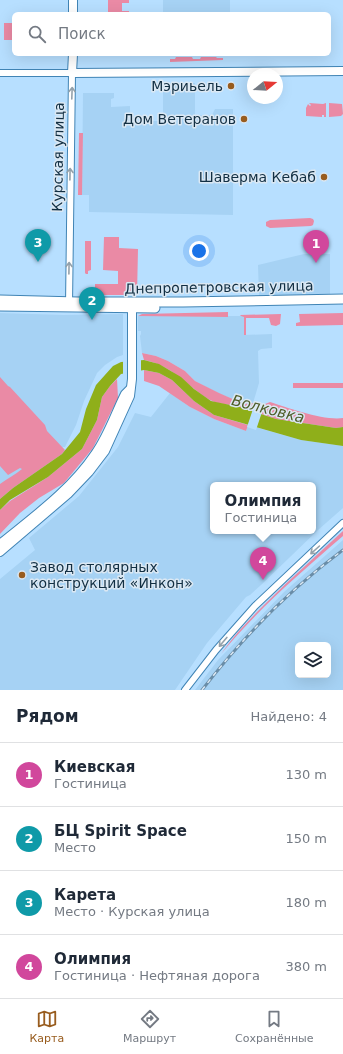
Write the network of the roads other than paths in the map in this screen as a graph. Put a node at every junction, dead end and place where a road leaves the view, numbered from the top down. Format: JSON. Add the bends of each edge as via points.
{"nodes":[{"id":1,"x":74,"y":0,"type":"edge"},
{"id":2,"x":73,"y":12,"type":"edge"},
{"id":3,"x":73,"y":56,"type":"edge"},
{"id":4,"x":343,"y":71,"type":"edge"},
{"id":5,"x":0,"y":73,"type":"edge"},
{"id":6,"x":72,"y":73,"type":"junction"},
{"id":7,"x":343,"y":299,"type":"edge"},
{"id":8,"x":0,"y":300,"type":"edge"},
{"id":9,"x":69,"y":304,"type":"junction"},
{"id":10,"x":132,"y":305,"type":"junction"},
{"id":11,"x":343,"y":305,"type":"edge"},
{"id":12,"x":0,"y":306,"type":"edge"},
{"id":13,"x":130,"y":389,"type":"junction"},
{"id":14,"x":343,"y":523,"type":"edge"},
{"id":15,"x":0,"y":544,"type":"edge"},
{"id":16,"x":0,"y":552,"type":"edge"},
{"id":17,"x":185,"y":690,"type":"edge"}],
"edges":[{"from":1,"to":2,"type":"street"},
{"from":3,"to":6,"type":"street","name":"Курская улица"},
{"from":4,"to":6,"type":"street"},
{"from":5,"to":6,"type":"street"},
{"from":9,"to":6,"type":"street","name":"Курская улица","one_way":true},
{"from":7,"to":10,"type":"main road","name":"Днепропетровская улица"},
{"from":8,"to":9,"type":"main road","name":"Днепропетровская улица"},
{"from":9,"to":10,"type":"main road","name":"Днепропетровская улица"},
{"from":9,"to":12,"type":"main road","name":"Днепропетровская улица"},
{"from":10,"to":11,"type":"main road","name":"Днепропетровская улица"},
{"from":10,"to":13,"type":"street"},
{"from":13,"to":15,"type":"street","via":[[125,394],[99,448],[84,468],[64,490]]},
{"from":13,"to":16,"type":"street","via":[[125,408],[95,465],[68,494]]},
{"from":14,"to":17,"type":"street","one_way":true,"via":[[251,610]]}]}
